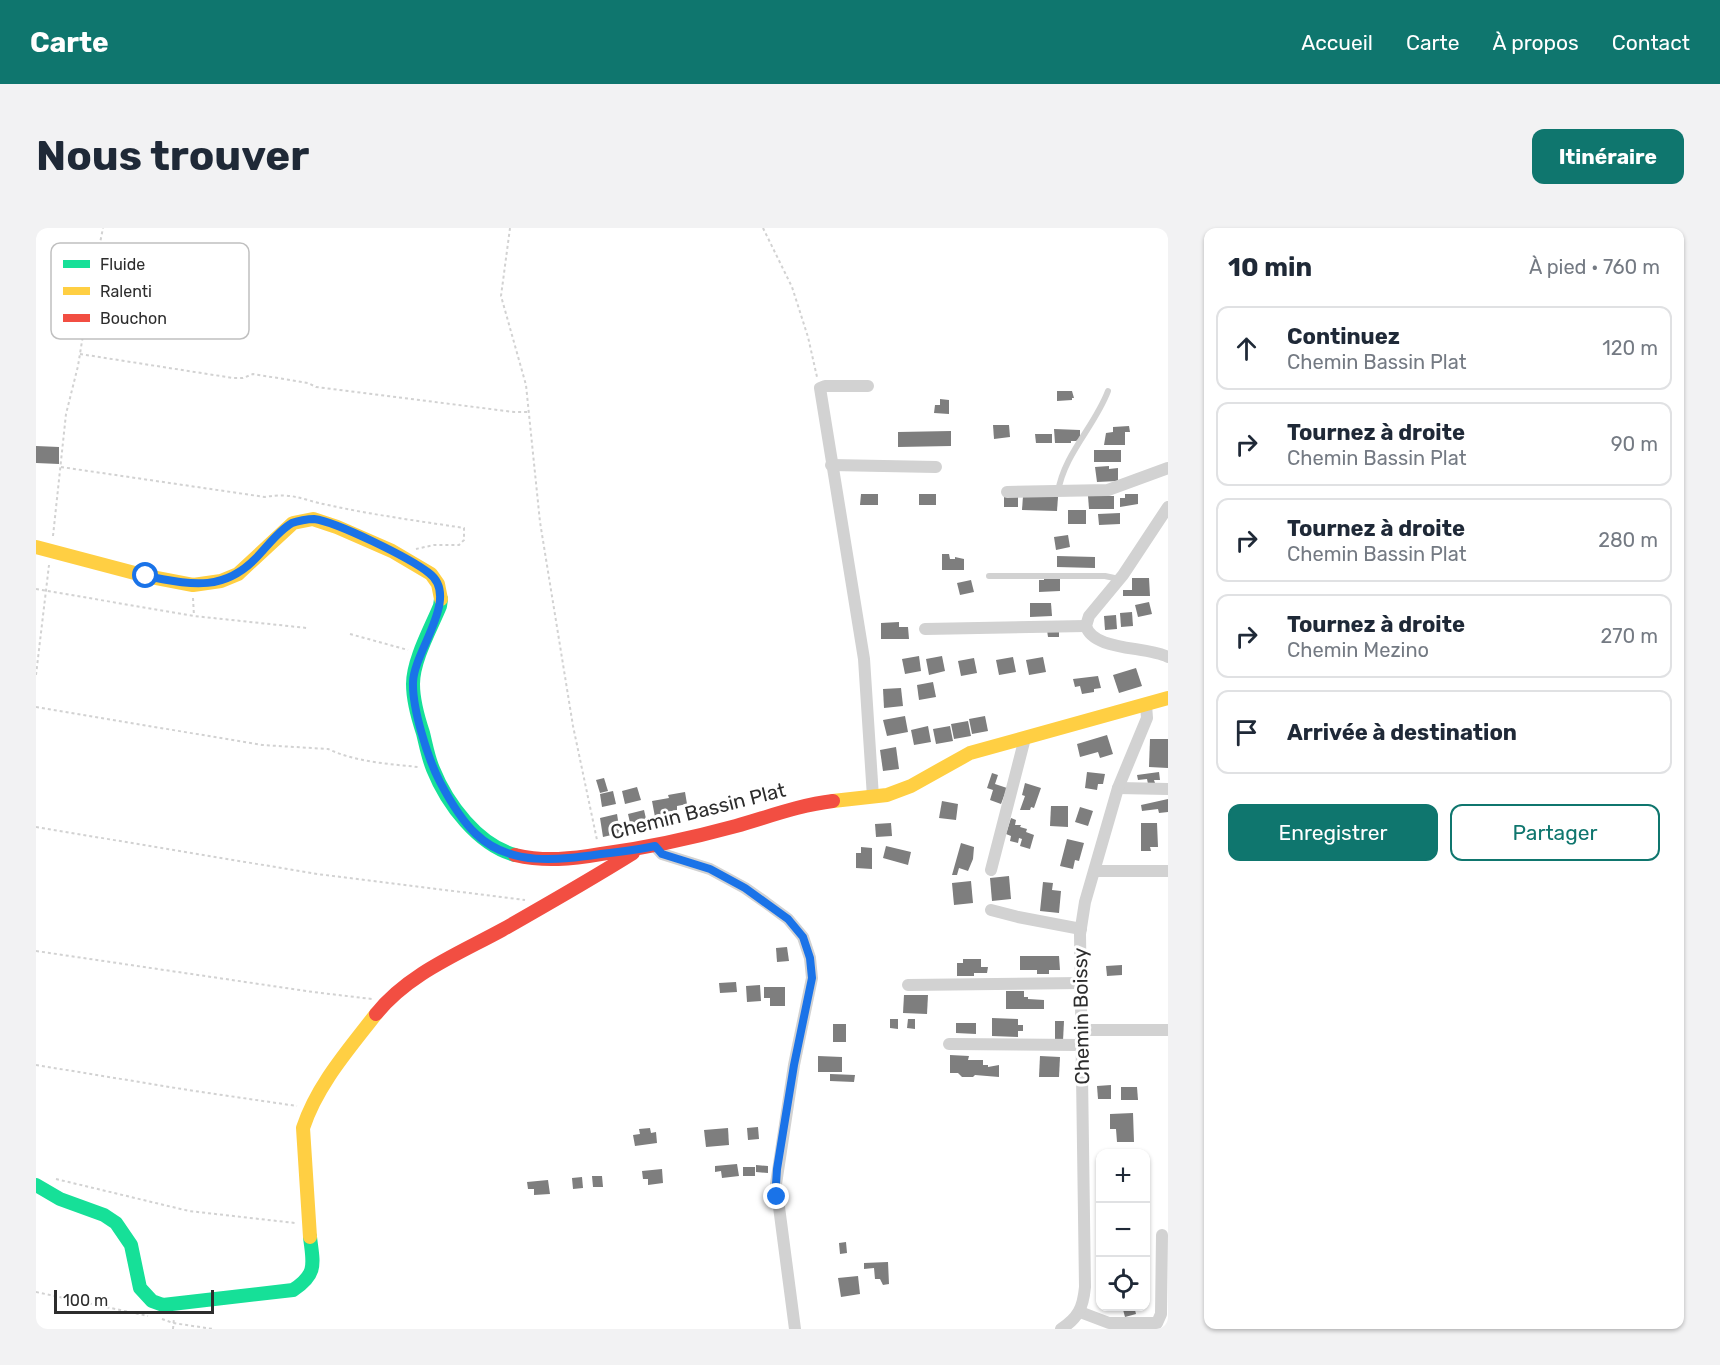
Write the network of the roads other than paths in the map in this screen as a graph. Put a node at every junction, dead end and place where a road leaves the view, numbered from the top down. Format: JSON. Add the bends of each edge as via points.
{"nodes":[{"id":1,"x":868,"y":386,"type":"dead end"},
{"id":2,"x":1108,"y":391,"type":"dead end"},
{"id":3,"x":831,"y":465,"type":"junction"},
{"id":4,"x":936,"y":467,"type":"dead end"},
{"id":5,"x":1168,"y":468,"type":"edge"},
{"id":6,"x":1007,"y":492,"type":"dead end"},
{"id":7,"x":1058,"y":492,"type":"junction"},
{"id":8,"x":1168,"y":507,"type":"edge"},
{"id":9,"x":36,"y":547,"type":"edge"},
{"id":10,"x":989,"y":576,"type":"dead end"},
{"id":11,"x":1119,"y":579,"type":"junction"},
{"id":12,"x":1086,"y":626,"type":"junction"},
{"id":13,"x":925,"y":629,"type":"dead end"},
{"id":14,"x":1168,"y":657,"type":"edge"},
{"id":15,"x":1168,"y":698,"type":"edge"},
{"id":16,"x":1146,"y":705,"type":"junction"},
{"id":17,"x":1025,"y":738,"type":"junction"},
{"id":18,"x":1118,"y":788,"type":"junction"},
{"id":19,"x":1168,"y":789,"type":"edge"},
{"id":20,"x":873,"y":796,"type":"junction"},
{"id":21,"x":655,"y":846,"type":"junction"},
{"id":22,"x":639,"y":849,"type":"junction"},
{"id":23,"x":992,"y":870,"type":"dead end"},
{"id":24,"x":1095,"y":871,"type":"junction"},
{"id":25,"x":1168,"y":871,"type":"edge"},
{"id":26,"x":991,"y":910,"type":"dead end"},
{"id":27,"x":1081,"y":929,"type":"junction"},
{"id":28,"x":1080,"y":983,"type":"junction"},
{"id":29,"x":908,"y":985,"type":"dead end"},
{"id":30,"x":1081,"y":1030,"type":"junction"},
{"id":31,"x":1168,"y":1030,"type":"edge"},
{"id":32,"x":949,"y":1044,"type":"dead end"},
{"id":33,"x":1081,"y":1045,"type":"junction"},
{"id":34,"x":41,"y":1181,"type":"edge"},
{"id":35,"x":1162,"y":1235,"type":"dead end"},
{"id":36,"x":1080,"y":1312,"type":"junction"},
{"id":37,"x":795,"y":1329,"type":"edge"},
{"id":38,"x":1061,"y":1329,"type":"edge"}],
"edges":[{"from":1,"to":3,"type":"street","via":[[820,388]]},
{"from":2,"to":7,"type":"lane","via":[[1070,459]]},
{"from":3,"to":4,"type":"street"},
{"from":3,"to":20,"type":"street","via":[[864,659]]},
{"from":5,"to":7,"type":"street","via":[[1108,490]]},
{"from":6,"to":7,"type":"street"},
{"from":8,"to":11,"type":"street"},
{"from":9,"to":22,"type":"street","name":"Chemin Bassin Plat","via":[[193,585],[238,574],[293,523],[314,519],[403,558],[431,574],[441,593],[413,683],[433,769],[463,819],[500,851],[531,860],[563,860]]},
{"from":10,"to":11,"type":"lane"},
{"from":11,"to":12,"type":"street","via":[[1089,616]]},
{"from":12,"to":13,"type":"street"},
{"from":12,"to":14,"type":"street","via":[[1090,635],[1106,643]]},
{"from":15,"to":16,"type":"street","name":"Chemin Bassin Plat"},
{"from":16,"to":17,"type":"street","name":"Chemin Bassin Plat"},
{"from":16,"to":18,"type":"street","name":"Chemin Boissy","via":[[1147,718]]},
{"from":17,"to":20,"type":"street","name":"Chemin Bassin Plat","via":[[970,753],[911,786]]},
{"from":17,"to":23,"type":"street"},
{"from":18,"to":19,"type":"street"},
{"from":18,"to":24,"type":"street","name":"Chemin Boissy"},
{"from":20,"to":21,"type":"street","name":"Chemin Bassin Plat","via":[[788,809]]},
{"from":21,"to":22,"type":"street","name":"Chemin Bassin Plat"},
{"from":21,"to":37,"type":"street","via":[[662,854],[710,869],[772,907],[803,937],[810,958],[812,978],[776,1184]]},
{"from":22,"to":34,"type":"street","via":[[578,888],[414,978],[388,999],[332,1071],[303,1128],[313,1269],[303,1285],[294,1290],[163,1305],[152,1302],[142,1293],[131,1246],[113,1219],[68,1203]]},
{"from":24,"to":25,"type":"street"},
{"from":24,"to":27,"type":"street","name":"Chemin Boissy"},
{"from":26,"to":27,"type":"street"},
{"from":27,"to":28,"type":"street","name":"Chemin Boissy"},
{"from":28,"to":29,"type":"street"},
{"from":28,"to":30,"type":"street","name":"Chemin Boissy"},
{"from":30,"to":31,"type":"street"},
{"from":30,"to":33,"type":"street","name":"Chemin Boissy"},
{"from":32,"to":33,"type":"street"},
{"from":33,"to":36,"type":"street","name":"Chemin Boissy","via":[[1085,1287]]},
{"from":35,"to":36,"type":"street","via":[[1159,1322],[1110,1323]]},
{"from":36,"to":38,"type":"street"}]}
